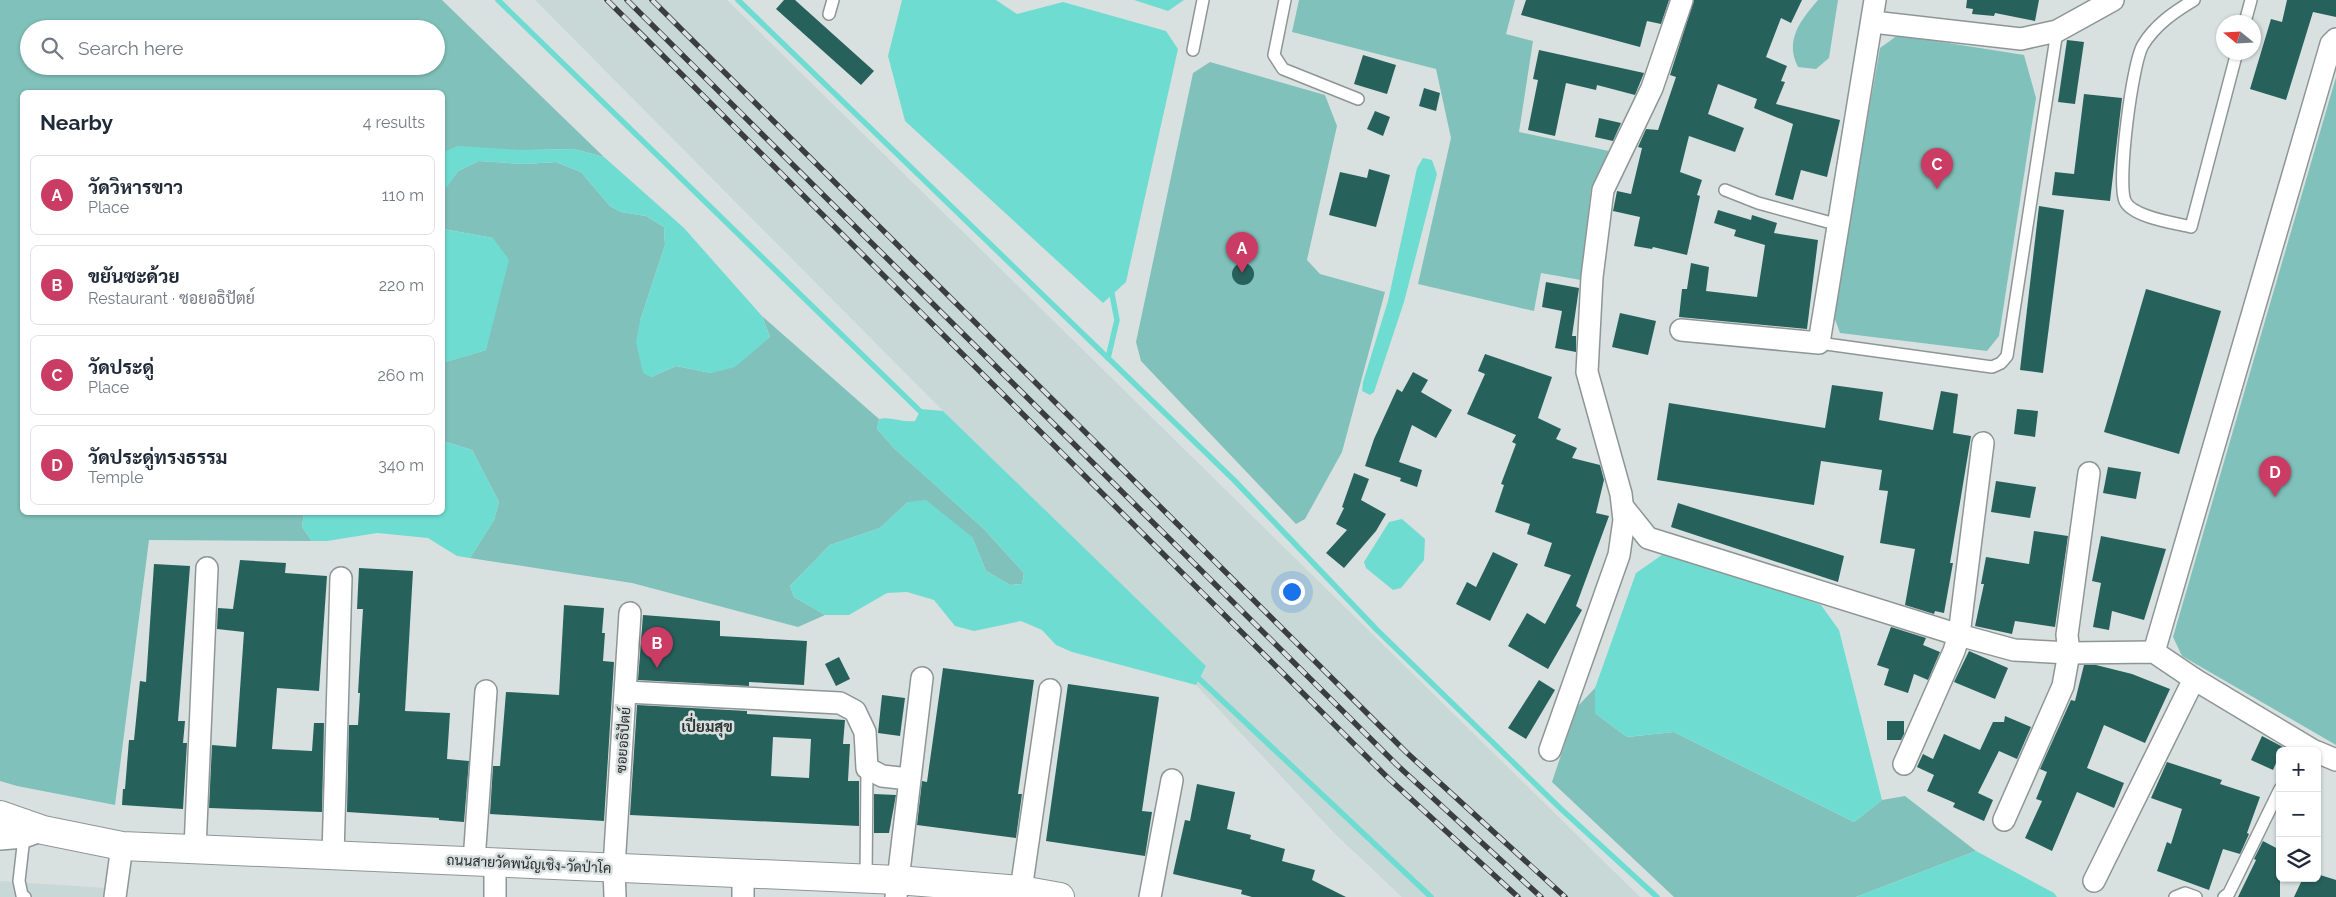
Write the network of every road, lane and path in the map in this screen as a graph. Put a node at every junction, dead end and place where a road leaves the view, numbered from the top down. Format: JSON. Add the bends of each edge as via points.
{"nodes":[{"id":1,"x":834,"y":0,"type":"edge"},
{"id":2,"x":1203,"y":0,"type":"edge"},
{"id":3,"x":1285,"y":0,"type":"edge"},
{"id":4,"x":1682,"y":0,"type":"edge"},
{"id":5,"x":1875,"y":0,"type":"edge"},
{"id":6,"x":2113,"y":0,"type":"edge"},
{"id":7,"x":2194,"y":0,"type":"edge"},
{"id":8,"x":2251,"y":0,"type":"edge"},
{"id":9,"x":829,"y":14,"type":"dead end"},
{"id":10,"x":2247,"y":15,"type":"edge"},
{"id":11,"x":1873,"y":22,"type":"junction"},
{"id":12,"x":2056,"y":32,"type":"junction"},
{"id":13,"x":2336,"y":39,"type":"edge"},
{"id":14,"x":1193,"y":50,"type":"dead end"},
{"id":15,"x":2235,"y":60,"type":"edge"},
{"id":16,"x":1358,"y":99,"type":"dead end"},
{"id":17,"x":1725,"y":190,"type":"dead end"},
{"id":18,"x":1839,"y":226,"type":"junction"},
{"id":19,"x":1681,"y":330,"type":"dead end"},
{"id":20,"x":1819,"y":343,"type":"junction"},
{"id":21,"x":1983,"y":443,"type":"dead end"},
{"id":22,"x":2089,"y":473,"type":"dead end"},
{"id":23,"x":1623,"y":507,"type":"junction"},
{"id":24,"x":1648,"y":538,"type":"junction"},
{"id":25,"x":1619,"y":554,"type":"junction"},
{"id":26,"x":207,"y":568,"type":"dead end"},
{"id":27,"x":341,"y":578,"type":"dead end"},
{"id":28,"x":630,"y":613,"type":"dead end"},
{"id":29,"x":1959,"y":634,"type":"junction"},
{"id":30,"x":2154,"y":652,"type":"junction"},
{"id":31,"x":2069,"y":653,"type":"junction"},
{"id":32,"x":922,"y":678,"type":"dead end"},
{"id":33,"x":2194,"y":679,"type":"junction"},
{"id":34,"x":1050,"y":690,"type":"dead end"},
{"id":35,"x":486,"y":691,"type":"dead end"},
{"id":36,"x":626,"y":692,"type":"junction"},
{"id":37,"x":2303,"y":747,"type":"edge"},
{"id":38,"x":1550,"y":750,"type":"dead end"},
{"id":39,"x":2321,"y":755,"type":"edge"},
{"id":40,"x":2336,"y":760,"type":"edge"},
{"id":41,"x":1904,"y":764,"type":"dead end"},
{"id":42,"x":867,"y":768,"type":"junction"},
{"id":43,"x":909,"y":779,"type":"junction"},
{"id":44,"x":1172,"y":780,"type":"dead end"},
{"id":45,"x":2279,"y":792,"type":"edge"},
{"id":46,"x":0,"y":815,"type":"edge"},
{"id":47,"x":2004,"y":820,"type":"dead end"},
{"id":48,"x":33,"y":834,"type":"junction"},
{"id":49,"x":0,"y":839,"type":"edge"},
{"id":50,"x":122,"y":846,"type":"junction"},
{"id":51,"x":195,"y":849,"type":"junction"},
{"id":52,"x":333,"y":855,"type":"junction"},
{"id":53,"x":484,"y":862,"type":"junction"},
{"id":54,"x":614,"y":867,"type":"junction"},
{"id":55,"x":866,"y":878,"type":"junction"},
{"id":56,"x":2094,"y":881,"type":"dead end"},
{"id":57,"x":743,"y":885,"type":"edge"},
{"id":58,"x":896,"y":888,"type":"edge"},
{"id":59,"x":1021,"y":890,"type":"junction"},
{"id":60,"x":25,"y":897,"type":"edge"},
{"id":61,"x":116,"y":897,"type":"edge"},
{"id":62,"x":495,"y":897,"type":"edge"},
{"id":63,"x":615,"y":897,"type":"edge"},
{"id":64,"x":1060,"y":897,"type":"edge"},
{"id":65,"x":1150,"y":897,"type":"edge"},
{"id":66,"x":2174,"y":897,"type":"edge"},
{"id":67,"x":2196,"y":897,"type":"edge"},
{"id":68,"x":2224,"y":897,"type":"edge"}],
"edges":[{"from":1,"to":9,"type":"lane"},
{"from":2,"to":14,"type":"lane"},
{"from":3,"to":16,"type":"lane","via":[[1274,55],[1283,69]]},
{"from":4,"to":23,"type":"street","via":[[1652,88],[1603,190],[1593,267],[1587,372]]},
{"from":5,"to":11,"type":"street"},
{"from":6,"to":12,"type":"street"},
{"from":7,"to":15,"type":"lane","via":[[2168,15],[2142,46],[2133,74],[2123,177],[2125,201],[2136,212],[2191,227]]},
{"from":8,"to":10,"type":"lane"},
{"from":11,"to":12,"type":"street","via":[[2021,39]]},
{"from":11,"to":18,"type":"street"},
{"from":12,"to":20,"type":"lane","via":[[2006,356],[2001,363],[1992,367]]},
{"from":13,"to":30,"type":"street","via":[[2330,44]]},
{"from":17,"to":18,"type":"lane"},
{"from":18,"to":20,"type":"street"},
{"from":19,"to":20,"type":"street"},
{"from":21,"to":29,"type":"street"},
{"from":22,"to":31,"type":"street","via":[[2067,635]]},
{"from":23,"to":24,"type":"street"},
{"from":23,"to":25,"type":"street"},
{"from":24,"to":25,"type":"street"},
{"from":24,"to":29,"type":"street"},
{"from":25,"to":38,"type":"street"},
{"from":26,"to":51,"type":"street"},
{"from":27,"to":52,"type":"street"},
{"from":28,"to":36,"type":"street","name":"ซอยอธิปัตย์"},
{"from":29,"to":31,"type":"street","via":[[2014,650]]},
{"from":29,"to":41,"type":"street"},
{"from":30,"to":31,"type":"street"},
{"from":30,"to":33,"type":"street"},
{"from":31,"to":47,"type":"street","via":[[2063,686]]},
{"from":32,"to":43,"type":"street"},
{"from":33,"to":37,"type":"street"},
{"from":33,"to":56,"type":"street"},
{"from":34,"to":59,"type":"street"},
{"from":35,"to":53,"type":"street"},
{"from":36,"to":42,"type":"street","via":[[840,704],[856,711],[865,732]]},
{"from":36,"to":54,"type":"street","name":"ซอยอธิปัตย์"},
{"from":39,"to":40,"type":"street"},
{"from":42,"to":43,"type":"street","via":[[882,776]]},
{"from":42,"to":55,"type":"lane"},
{"from":43,"to":58,"type":"street"},
{"from":44,"to":65,"type":"street"},
{"from":45,"to":68,"type":"lane","via":[[2229,893]]},
{"from":46,"to":48,"type":"main road"},
{"from":48,"to":49,"type":"street","name":"ถนนสายวัดพนัญเชิง-วัดป่าโค"},
{"from":48,"to":50,"type":"main road","name":"ถนนสายวัดพนัญเชิง-วัดป่าโค"},
{"from":48,"to":60,"type":"lane","via":[[19,881]]},
{"from":50,"to":51,"type":"main road","name":"ถนนสายวัดพนัญเชิง-วัดป่าโค"},
{"from":50,"to":61,"type":"street"},
{"from":51,"to":52,"type":"main road","name":"ถนนสายวัดพนัญเชิง-วัดป่าโค"},
{"from":52,"to":53,"type":"main road","name":"ถนนสายวัดพนัญเชิง-วัดป่าโค"},
{"from":53,"to":54,"type":"main road","name":"ถนนสายวัดพนัญเชิง-วัดป่าโค"},
{"from":53,"to":62,"type":"street"},
{"from":54,"to":57,"type":"main road","name":"ถนนสายวัดพนัญเชิง-วัดป่าโค"},
{"from":54,"to":63,"type":"street","name":"ซอยอธิปัตย์"},
{"from":55,"to":57,"type":"main road","name":"ถนนสายวัดพนัญเชิง-วัดป่าโค"},
{"from":55,"to":58,"type":"main road","name":"ถนนสายวัดพนัญเชิง-วัดป่าโค"},
{"from":58,"to":59,"type":"main road","name":"ถนนสายวัดพนัญเชิง-วัดป่าโค"},
{"from":59,"to":64,"type":"main road","name":"ถนนสายวัดพนัญเชิง-วัดป่าโค"},
{"from":66,"to":67,"type":"lane","via":[[2185,893]]}]}
